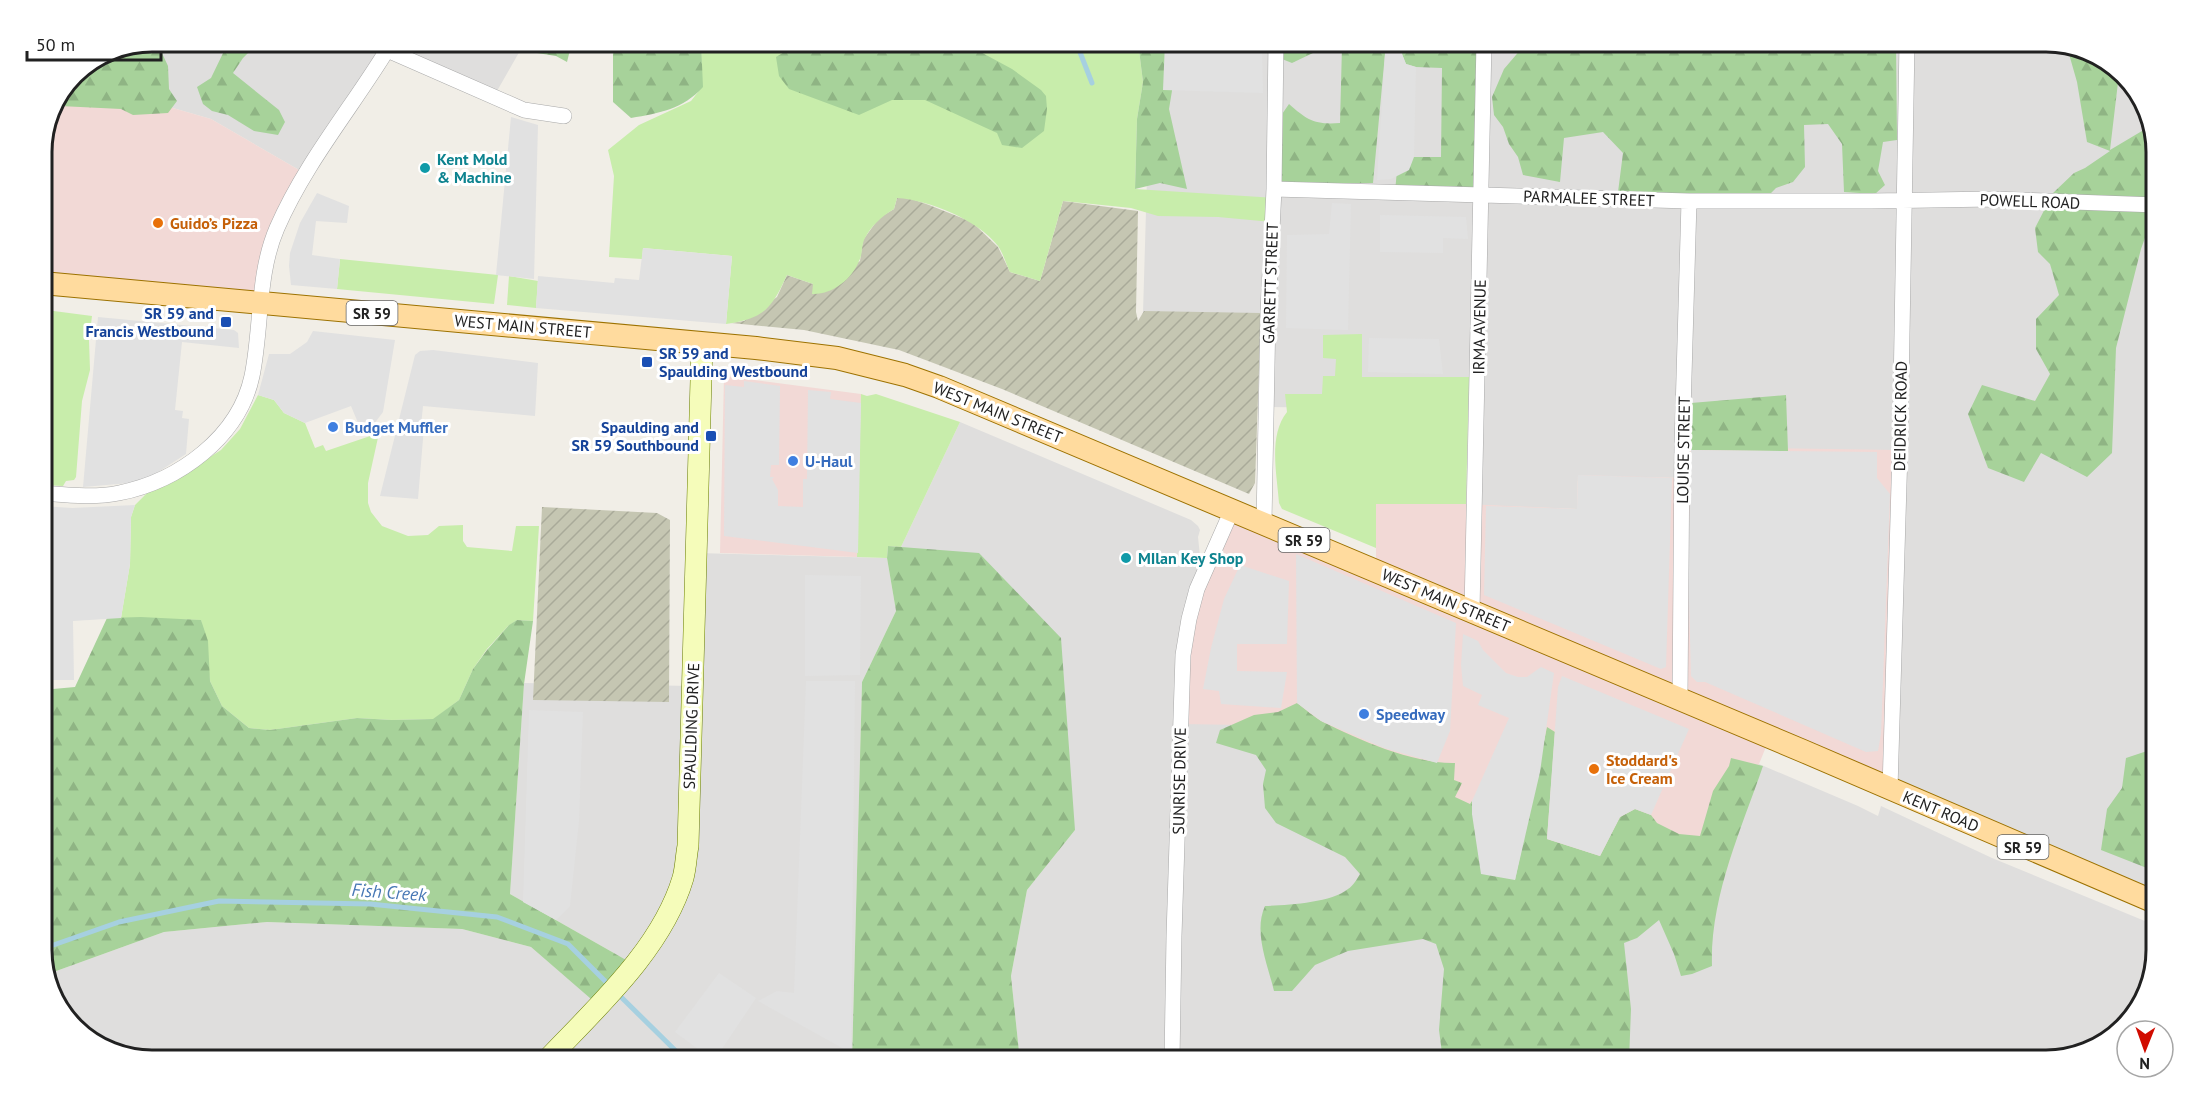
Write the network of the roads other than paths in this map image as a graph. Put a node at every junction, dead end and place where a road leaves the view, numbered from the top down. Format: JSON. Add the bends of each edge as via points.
{"nodes":[{"id":1,"x":385,"y":52,"type":"edge"},
{"id":2,"x":406,"y":52,"type":"edge"},
{"id":3,"x":1276,"y":52,"type":"edge"},
{"id":4,"x":1484,"y":52,"type":"edge"},
{"id":5,"x":1906,"y":52,"type":"edge"},
{"id":6,"x":564,"y":116,"type":"dead end"},
{"id":7,"x":1274,"y":189,"type":"junction"},
{"id":8,"x":1482,"y":194,"type":"junction"},
{"id":9,"x":1903,"y":199,"type":"junction"},
{"id":10,"x":1689,"y":201,"type":"junction"},
{"id":11,"x":2146,"y":205,"type":"edge"},
{"id":12,"x":53,"y":284,"type":"edge"},
{"id":13,"x":260,"y":303,"type":"junction"},
{"id":14,"x":702,"y":344,"type":"junction"},
{"id":15,"x":53,"y":494,"type":"edge"},
{"id":16,"x":1232,"y":510,"type":"junction"},
{"id":17,"x":1264,"y":523,"type":"junction"},
{"id":18,"x":1472,"y":611,"type":"junction"},
{"id":19,"x":1680,"y":699,"type":"junction"},
{"id":20,"x":1890,"y":789,"type":"junction"},
{"id":21,"x":2146,"y":898,"type":"edge"},
{"id":22,"x":556,"y":1050,"type":"edge"},
{"id":23,"x":1172,"y":1050,"type":"edge"}],
"edges":[{"from":1,"to":13,"type":"street","via":[[306,174],[276,230]]},
{"from":2,"to":6,"type":"street","via":[[524,110]]},
{"from":3,"to":7,"type":"street","name":"GARRETT STREET"},
{"from":4,"to":8,"type":"street","name":"IRMA AVENUE"},
{"from":5,"to":9,"type":"street","name":"DEIDRICK ROAD"},
{"from":7,"to":8,"type":"street","name":"PARMALEE STREET"},
{"from":7,"to":17,"type":"street","name":"GARRETT STREET"},
{"from":8,"to":10,"type":"street","name":"PARMALEE STREET"},
{"from":8,"to":18,"type":"street","name":"IRMA AVENUE"},
{"from":9,"to":10,"type":"street","name":"PARMALEE STREET"},
{"from":9,"to":11,"type":"street","name":"POWELL ROAD"},
{"from":9,"to":20,"type":"street","name":"DEIDRICK ROAD"},
{"from":10,"to":19,"type":"street","name":"LOUISE STREET"},
{"from":12,"to":13,"type":"main road","name":"WEST MAIN STREET","number":"SR 59"},
{"from":13,"to":14,"type":"main road","name":"WEST MAIN STREET","number":"SR 59"},
{"from":13,"to":15,"type":"street","via":[[247,395],[230,426],[215,442],[176,471],[139,488],[99,496]]},
{"from":14,"to":16,"type":"main road","name":"WEST MAIN STREET","number":"SR 59","via":[[837,358],[905,375]]},
{"from":14,"to":22,"type":"street","name":"SPAULDING DRIVE","via":[[688,846],[684,874],[667,915],[635,965]]},
{"from":16,"to":17,"type":"main road","name":"WEST MAIN STREET","number":"SR 59"},
{"from":16,"to":23,"type":"street","name":"SUNRISE DRIVE","via":[[1197,589],[1183,655]]},
{"from":17,"to":18,"type":"main road","name":"WEST MAIN STREET","number":"SR 59"},
{"from":18,"to":19,"type":"main road","name":"WEST MAIN STREET","number":"SR 59"},
{"from":19,"to":20,"type":"main road","name":"WEST MAIN STREET","number":"SR 59"},
{"from":20,"to":21,"type":"main road","name":"KENT ROAD","number":"SR 59"}]}
